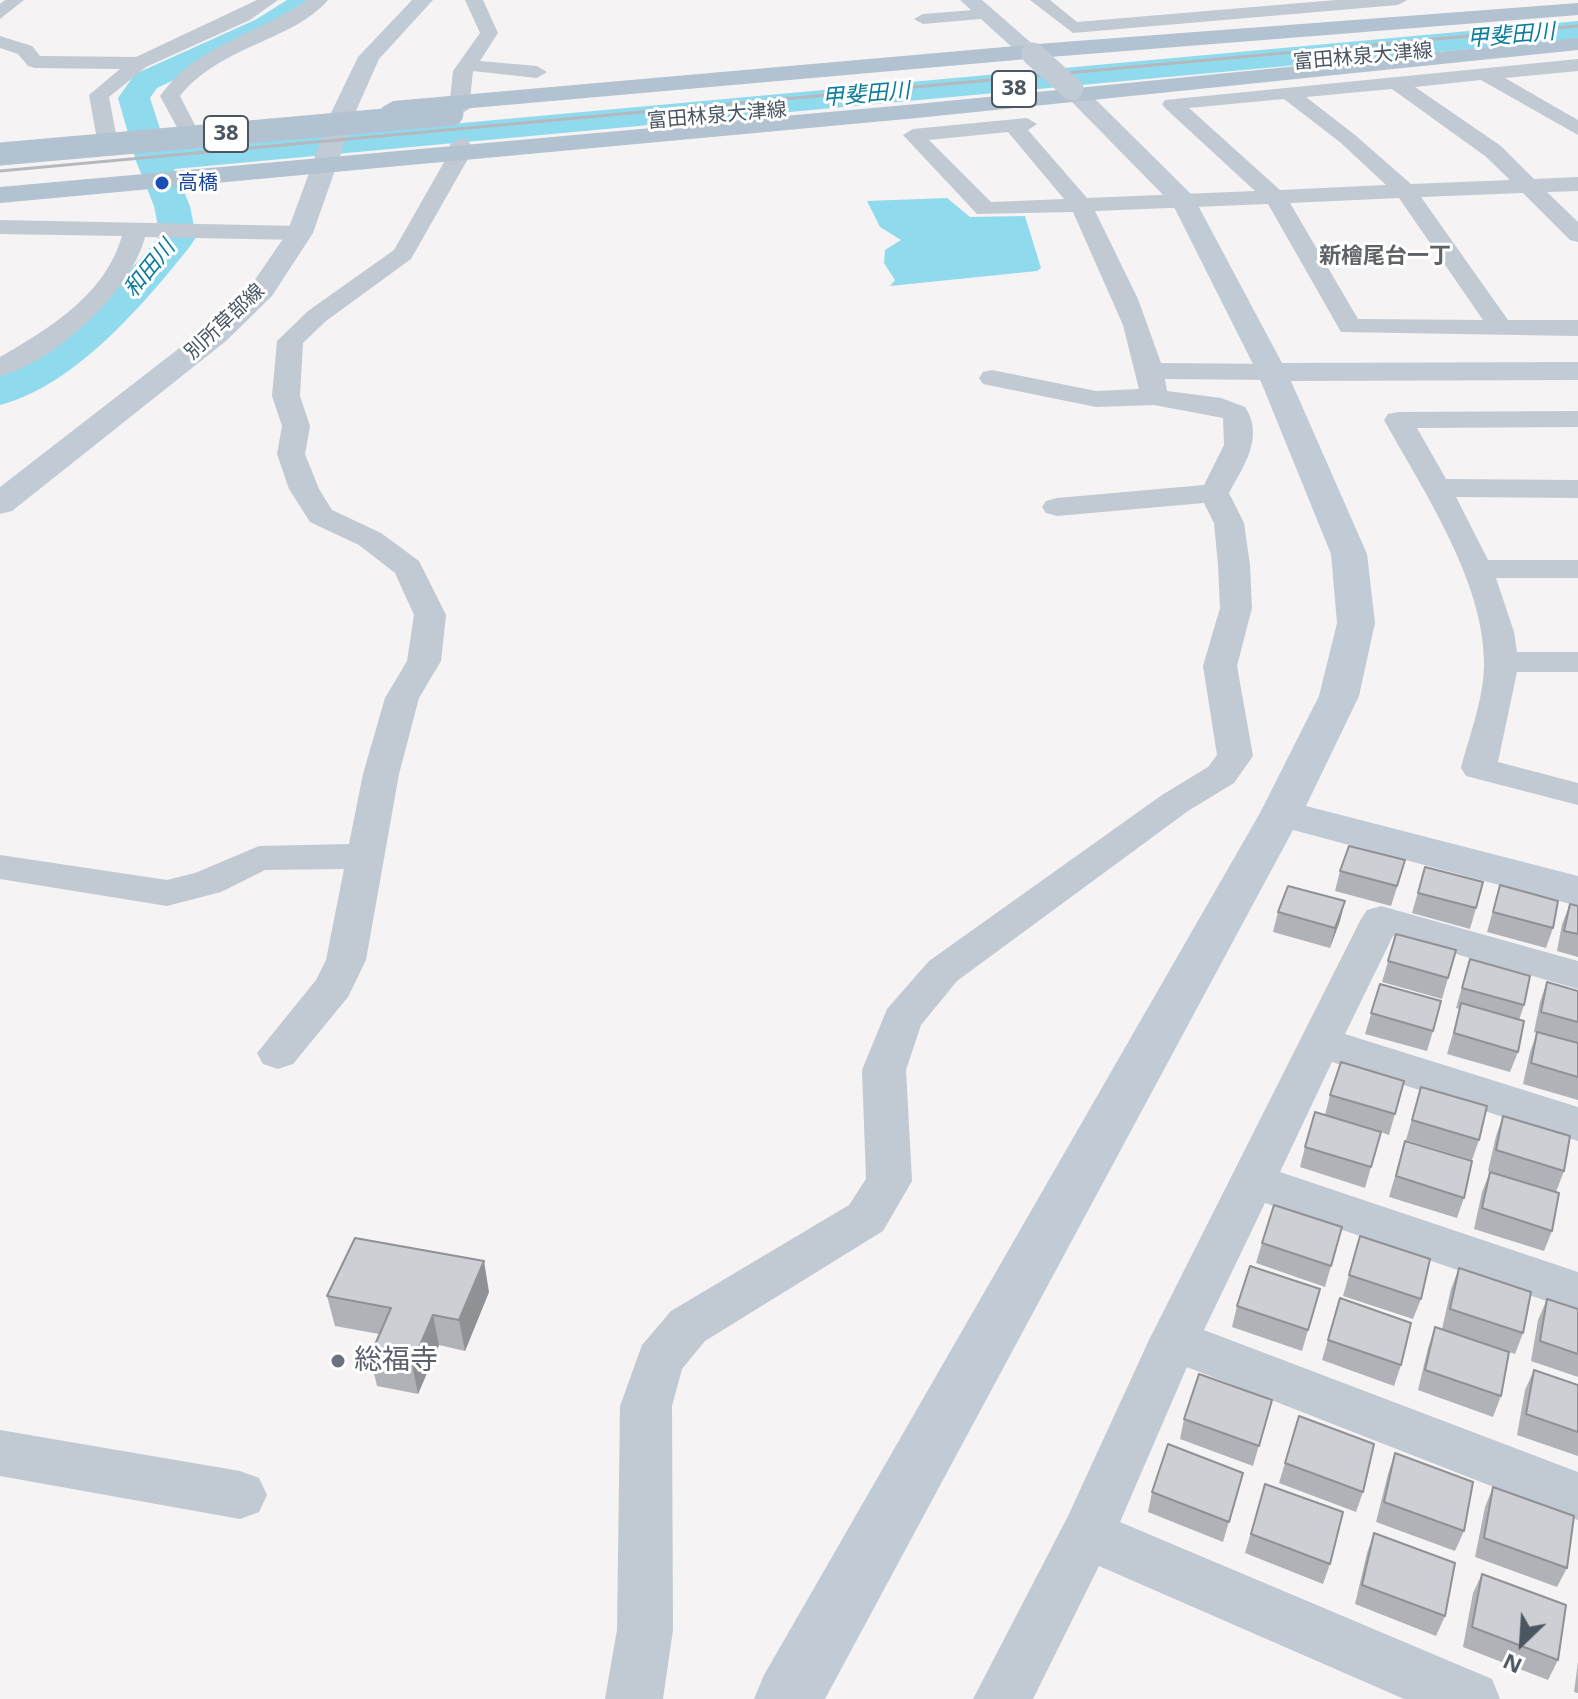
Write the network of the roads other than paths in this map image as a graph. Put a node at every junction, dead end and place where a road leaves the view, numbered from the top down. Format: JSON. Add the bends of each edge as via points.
{"nodes":[{"id":1,"x":15,"y":0,"type":"edge"},
{"id":2,"x":269,"y":0,"type":"edge"},
{"id":3,"x":319,"y":0,"type":"edge"},
{"id":4,"x":423,"y":0,"type":"edge"},
{"id":5,"x":907,"y":0,"type":"edge"},
{"id":6,"x":1039,"y":0,"type":"edge"},
{"id":7,"x":1213,"y":0,"type":"edge"},
{"id":8,"x":1388,"y":0,"type":"edge"},
{"id":9,"x":1398,"y":0,"type":"edge"},
{"id":10,"x":1305,"y":4,"type":"edge"},
{"id":11,"x":481,"y":6,"type":"edge"},
{"id":12,"x":978,"y":7,"type":"edge"},
{"id":13,"x":1134,"y":7,"type":"dead end"},
{"id":14,"x":1578,"y":11,"type":"edge"},
{"id":15,"x":0,"y":14,"type":"edge"},
{"id":16,"x":1235,"y":14,"type":"junction"},
{"id":17,"x":923,"y":19,"type":"junction"},
{"id":18,"x":1153,"y":21,"type":"junction"},
{"id":19,"x":941,"y":35,"type":"dead end"},
{"id":20,"x":1578,"y":36,"type":"edge"},
{"id":21,"x":0,"y":42,"type":"edge"},
{"id":22,"x":1031,"y":53,"type":"junction"},
{"id":23,"x":1577,"y":60,"type":"edge"},
{"id":24,"x":139,"y":63,"type":"junction"},
{"id":25,"x":467,"y":65,"type":"junction"},
{"id":26,"x":537,"y":72,"type":"dead end"},
{"id":27,"x":1484,"y":74,"type":"junction"},
{"id":28,"x":1397,"y":83,"type":"junction"},
{"id":29,"x":1074,"y":91,"type":"junction"},
{"id":30,"x":1288,"y":93,"type":"junction"},
{"id":31,"x":343,"y":113,"type":"junction"},
{"id":32,"x":181,"y":127,"type":"junction"},
{"id":33,"x":458,"y":127,"type":"junction"},
{"id":34,"x":1578,"y":129,"type":"edge"},
{"id":35,"x":108,"y":133,"type":"junction"},
{"id":36,"x":0,"y":143,"type":"edge"},
{"id":37,"x":0,"y":154,"type":"edge"},
{"id":38,"x":326,"y":163,"type":"junction"},
{"id":39,"x":0,"y":183,"type":"edge"},
{"id":40,"x":1578,"y":184,"type":"edge"},
{"id":41,"x":1532,"y":186,"type":"junction"},
{"id":42,"x":1406,"y":192,"type":"junction"},
{"id":43,"x":0,"y":195,"type":"edge"},
{"id":44,"x":1275,"y":197,"type":"junction"},
{"id":45,"x":1184,"y":202,"type":"junction"},
{"id":46,"x":1081,"y":205,"type":"junction"},
{"id":47,"x":0,"y":227,"type":"edge"},
{"id":48,"x":138,"y":230,"type":"junction"},
{"id":49,"x":300,"y":233,"type":"junction"},
{"id":50,"x":1578,"y":235,"type":"edge"},
{"id":51,"x":1501,"y":328,"type":"junction"},
{"id":52,"x":1578,"y":328,"type":"edge"},
{"id":53,"x":0,"y":368,"type":"edge"},
{"id":54,"x":1578,"y":371,"type":"edge"},
{"id":55,"x":1272,"y":372,"type":"junction"},
{"id":56,"x":992,"y":378,"type":"dead end"},
{"id":57,"x":1153,"y":384,"type":"junction"},
{"id":58,"x":1578,"y":419,"type":"edge"},
{"id":59,"x":1437,"y":488,"type":"junction"},
{"id":60,"x":1578,"y":489,"type":"edge"},
{"id":61,"x":1214,"y":493,"type":"junction"},
{"id":62,"x":0,"y":504,"type":"edge"},
{"id":63,"x":1057,"y":507,"type":"dead end"},
{"id":64,"x":1475,"y":569,"type":"junction"},
{"id":65,"x":1578,"y":569,"type":"edge"},
{"id":66,"x":1501,"y":662,"type":"junction"},
{"id":67,"x":1578,"y":662,"type":"edge"},
{"id":68,"x":1578,"y":794,"type":"edge"},
{"id":69,"x":1281,"y":813,"type":"junction"},
{"id":70,"x":368,"y":856,"type":"junction"},
{"id":71,"x":0,"y":867,"type":"edge"},
{"id":72,"x":1578,"y":891,"type":"edge"},
{"id":73,"x":1578,"y":975,"type":"edge"},
{"id":74,"x":1320,"y":1042,"type":"junction"},
{"id":75,"x":278,"y":1053,"type":"dead end"},
{"id":76,"x":1578,"y":1124,"type":"edge"},
{"id":77,"x":1251,"y":1180,"type":"junction"},
{"id":78,"x":1578,"y":1292,"type":"edge"},
{"id":79,"x":1174,"y":1340,"type":"junction"},
{"id":80,"x":0,"y":1453,"type":"edge"},
{"id":81,"x":240,"y":1495,"type":"dead end"},
{"id":82,"x":1578,"y":1496,"type":"edge"},
{"id":83,"x":1087,"y":1534,"type":"junction"},
{"id":84,"x":634,"y":1699,"type":"edge"},
{"id":85,"x":788,"y":1699,"type":"edge"},
{"id":86,"x":1002,"y":1699,"type":"edge"},
{"id":87,"x":1471,"y":1699,"type":"edge"}],
"edges":[{"from":1,"to":15,"type":"street"},
{"from":2,"to":24,"type":"street"},
{"from":3,"to":32,"type":"street","via":[[301,15],[197,67],[170,96]]},
{"from":4,"to":31,"type":"street","name":"別所草部線","via":[[369,57]]},
{"from":5,"to":17,"type":"street"},
{"from":6,"to":18,"type":"street","via":[[1073,28]]},
{"from":7,"to":16,"type":"street"},
{"from":8,"to":9,"type":"street"},
{"from":8,"to":10,"type":"street"},
{"from":10,"to":16,"type":"street"},
{"from":11,"to":25,"type":"street","via":[[489,33]]},
{"from":12,"to":17,"type":"street"},
{"from":12,"to":22,"type":"street"},
{"from":13,"to":18,"type":"street"},
{"from":14,"to":22,"type":"main road"},
{"from":14,"to":33,"type":"main road","name":"富田林泉大津線","number":"38"},
{"from":16,"to":18,"type":"street"},
{"from":17,"to":19,"type":"street"},
{"from":20,"to":33,"type":"main road","name":"富田林泉大津線","number":"38"},
{"from":21,"to":24,"type":"street","via":[[25,50],[35,62]]},
{"from":22,"to":29,"type":"street","bridge":true},
{"from":22,"to":33,"type":"main road"},
{"from":23,"to":27,"type":"street"},
{"from":23,"to":29,"type":"main road","via":[[1403,64]]},
{"from":24,"to":35,"type":"street","via":[[99,95]]},
{"from":25,"to":26,"type":"street"},
{"from":25,"to":33,"type":"street"},
{"from":27,"to":28,"type":"street"},
{"from":27,"to":34,"type":"street"},
{"from":28,"to":30,"type":"street"},
{"from":28,"to":41,"type":"street","via":[[1493,151]]},
{"from":29,"to":33,"type":"main road","via":[[917,111]]},
{"from":29,"to":45,"type":"street"},
{"from":30,"to":42,"type":"street"},
{"from":30,"to":44,"type":"street","via":[[1172,104]]},
{"from":31,"to":32,"type":"main road"},
{"from":31,"to":33,"type":"main road"},
{"from":31,"to":38,"type":"street","name":"別所草部線"},
{"from":32,"to":35,"type":"main road"},
{"from":33,"to":37,"type":"main road","name":"富田林泉大津線","number":"38","bridge":true},
{"from":33,"to":38,"type":"main road"},
{"from":33,"to":39,"type":"main road","name":"富田林泉大津線","number":"38"},
{"from":33,"to":70,"type":"street","via":[[403,254],[290,341],[286,396],[296,426],[291,454],[304,489],[321,516],[370,539],[408,568],[430,615],[424,661],[402,698],[381,774]]},
{"from":35,"to":36,"type":"main road"},
{"from":38,"to":43,"type":"main road"},
{"from":38,"to":49,"type":"street","name":"別所草部線"},
{"from":40,"to":41,"type":"street"},
{"from":41,"to":42,"type":"street"},
{"from":41,"to":50,"type":"street"},
{"from":42,"to":44,"type":"street"},
{"from":42,"to":51,"type":"street"},
{"from":44,"to":45,"type":"street"},
{"from":44,"to":51,"type":"street","via":[[1350,327]]},
{"from":45,"to":46,"type":"street"},
{"from":45,"to":55,"type":"street"},
{"from":46,"to":46,"type":"street","via":[[985,209],[913,135],[1023,131]]},
{"from":46,"to":57,"type":"street","via":[[1106,255]]},
{"from":47,"to":48,"type":"street"},
{"from":48,"to":49,"type":"street"},
{"from":48,"to":53,"type":"street","via":[[126,263],[93,302],[61,330]]},
{"from":49,"to":62,"type":"street","name":"別所草部線","via":[[275,274],[236,317]]},
{"from":51,"to":52,"type":"street"},
{"from":54,"to":55,"type":"street"},
{"from":55,"to":57,"type":"street"},
{"from":55,"to":69,"type":"street","via":[[1349,554],[1356,623],[1339,696]]},
{"from":56,"to":57,"type":"street","via":[[1096,399]]},
{"from":57,"to":61,"type":"street","via":[[1235,413],[1242,428],[1239,447]]},
{"from":58,"to":59,"type":"street","via":[[1398,420]]},
{"from":59,"to":60,"type":"street"},
{"from":59,"to":64,"type":"street"},
{"from":61,"to":63,"type":"street"},
{"from":61,"to":84,"type":"street","via":[[1229,523],[1234,565],[1236,608],[1220,666],[1235,756],[1221,775],[943,971],[902,1020],[884,1070],[889,1181],[866,1218],[688,1326],[660,1360],[646,1406],[645,1630]]},
{"from":64,"to":65,"type":"street"},
{"from":64,"to":66,"type":"street","via":[[1495,620]]},
{"from":66,"to":67,"type":"street"},
{"from":66,"to":68,"type":"street","via":[[1479,768]]},
{"from":69,"to":72,"type":"street"},
{"from":69,"to":85,"type":"street"},
{"from":70,"to":71,"type":"street","via":[[259,858],[207,883],[167,893]]},
{"from":70,"to":75,"type":"street","via":[[346,960],[333,987]]},
{"from":73,"to":74,"type":"street","via":[[1381,919]]},
{"from":74,"to":76,"type":"street"},
{"from":74,"to":77,"type":"street"},
{"from":77,"to":78,"type":"street"},
{"from":77,"to":79,"type":"street"},
{"from":79,"to":82,"type":"street"},
{"from":79,"to":83,"type":"street"},
{"from":80,"to":81,"type":"street"},
{"from":83,"to":86,"type":"street"},
{"from":83,"to":87,"type":"street"}]}
